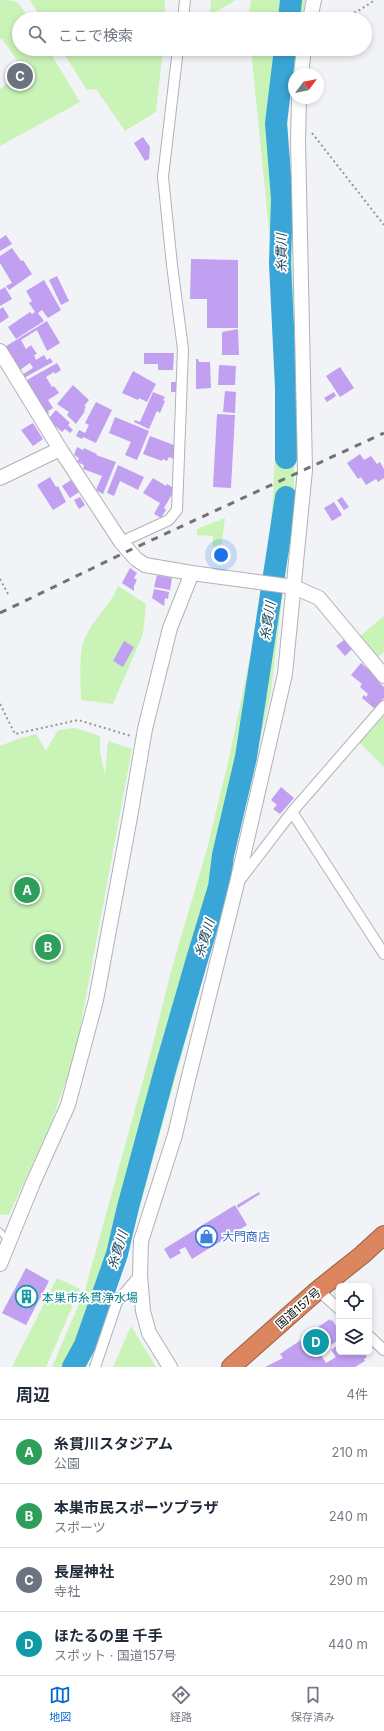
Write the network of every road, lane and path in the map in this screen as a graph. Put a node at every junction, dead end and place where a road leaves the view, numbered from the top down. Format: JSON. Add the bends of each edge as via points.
{"nodes":[{"id":1,"x":185,"y":0,"type":"edge"},
{"id":2,"x":314,"y":0,"type":"edge"},
{"id":3,"x":375,"y":0,"type":"edge"},
{"id":4,"x":184,"y":12,"type":"edge"},
{"id":5,"x":311,"y":12,"type":"edge"},
{"id":6,"x":355,"y":12,"type":"edge"},
{"id":7,"x":177,"y":56,"type":"edge"},
{"id":8,"x":303,"y":56,"type":"edge"},
{"id":9,"x":301,"y":68,"type":"edge"},
{"id":10,"x":299,"y":104,"type":"edge"},
{"id":11,"x":298,"y":115,"type":"junction"},
{"id":12,"x":384,"y":225,"type":"edge"},
{"id":13,"x":0,"y":351,"type":"edge"},
{"id":14,"x":60,"y":449,"type":"junction"},
{"id":15,"x":0,"y":478,"type":"edge"},
{"id":16,"x":121,"y":542,"type":"junction"},
{"id":17,"x":192,"y":573,"type":"junction"},
{"id":18,"x":0,"y":579,"type":"edge"},
{"id":19,"x":290,"y":587,"type":"junction"},
{"id":20,"x":8,"y":594,"type":"dead end"},
{"id":21,"x":384,"y":676,"type":"edge"},
{"id":22,"x":0,"y":704,"type":"edge"},
{"id":23,"x":384,"y":706,"type":"edge"},
{"id":24,"x":143,"y":739,"type":"junction"},
{"id":25,"x":292,"y":812,"type":"junction"},
{"id":26,"x":237,"y":883,"type":"junction"},
{"id":27,"x":384,"y":954,"type":"edge"},
{"id":28,"x":0,"y":1231,"type":"edge"},
{"id":29,"x":384,"y":1235,"type":"edge"},
{"id":30,"x":9,"y":1242,"type":"junction"},
{"id":31,"x":0,"y":1264,"type":"edge"},
{"id":32,"x":140,"y":1275,"type":"junction"},
{"id":33,"x":318,"y":1290,"type":"junction"},
{"id":34,"x":336,"y":1306,"type":"edge"},
{"id":35,"x":372,"y":1339,"type":"edge"},
{"id":36,"x":384,"y":1350,"type":"edge"},
{"id":37,"x":95,"y":1367,"type":"edge"},
{"id":38,"x":170,"y":1367,"type":"edge"},
{"id":39,"x":231,"y":1367,"type":"edge"}],
"edges":[{"from":1,"to":4,"type":"street"},
{"from":2,"to":5,"type":"street"},
{"from":3,"to":6,"type":"path"},
{"from":7,"to":16,"type":"street","via":[[163,177],[183,349],[177,510],[169,520]]},
{"from":8,"to":9,"type":"street"},
{"from":10,"to":11,"type":"street"},
{"from":11,"to":12,"type":"path"},
{"from":11,"to":19,"type":"street","via":[[305,470]]},
{"from":13,"to":14,"type":"street"},
{"from":14,"to":15,"type":"street"},
{"from":14,"to":16,"type":"street"},
{"from":16,"to":17,"type":"street","via":[[145,565]]},
{"from":17,"to":19,"type":"street"},
{"from":17,"to":24,"type":"street","via":[[170,628]]},
{"from":18,"to":20,"type":"path"},
{"from":19,"to":21,"type":"street","via":[[319,598]]},
{"from":19,"to":26,"type":"street","via":[[285,674]]},
{"from":22,"to":24,"type":"path","via":[[15,734],[78,720]]},
{"from":23,"to":25,"type":"street"},
{"from":24,"to":30,"type":"street","via":[[92,1015],[68,1105]]},
{"from":25,"to":26,"type":"street"},
{"from":25,"to":27,"type":"street"},
{"from":26,"to":32,"type":"street","via":[[175,1135],[141,1241]]},
{"from":28,"to":30,"type":"lane"},
{"from":29,"to":33,"type":"highway","name":"国道157号"},
{"from":30,"to":31,"type":"street"},
{"from":32,"to":37,"type":"street","via":[[118,1302]]},
{"from":32,"to":38,"type":"street","via":[[143,1311],[149,1333]]},
{"from":33,"to":34,"type":"street"},
{"from":33,"to":39,"type":"highway","name":"国道157号"},
{"from":35,"to":36,"type":"street"}]}
